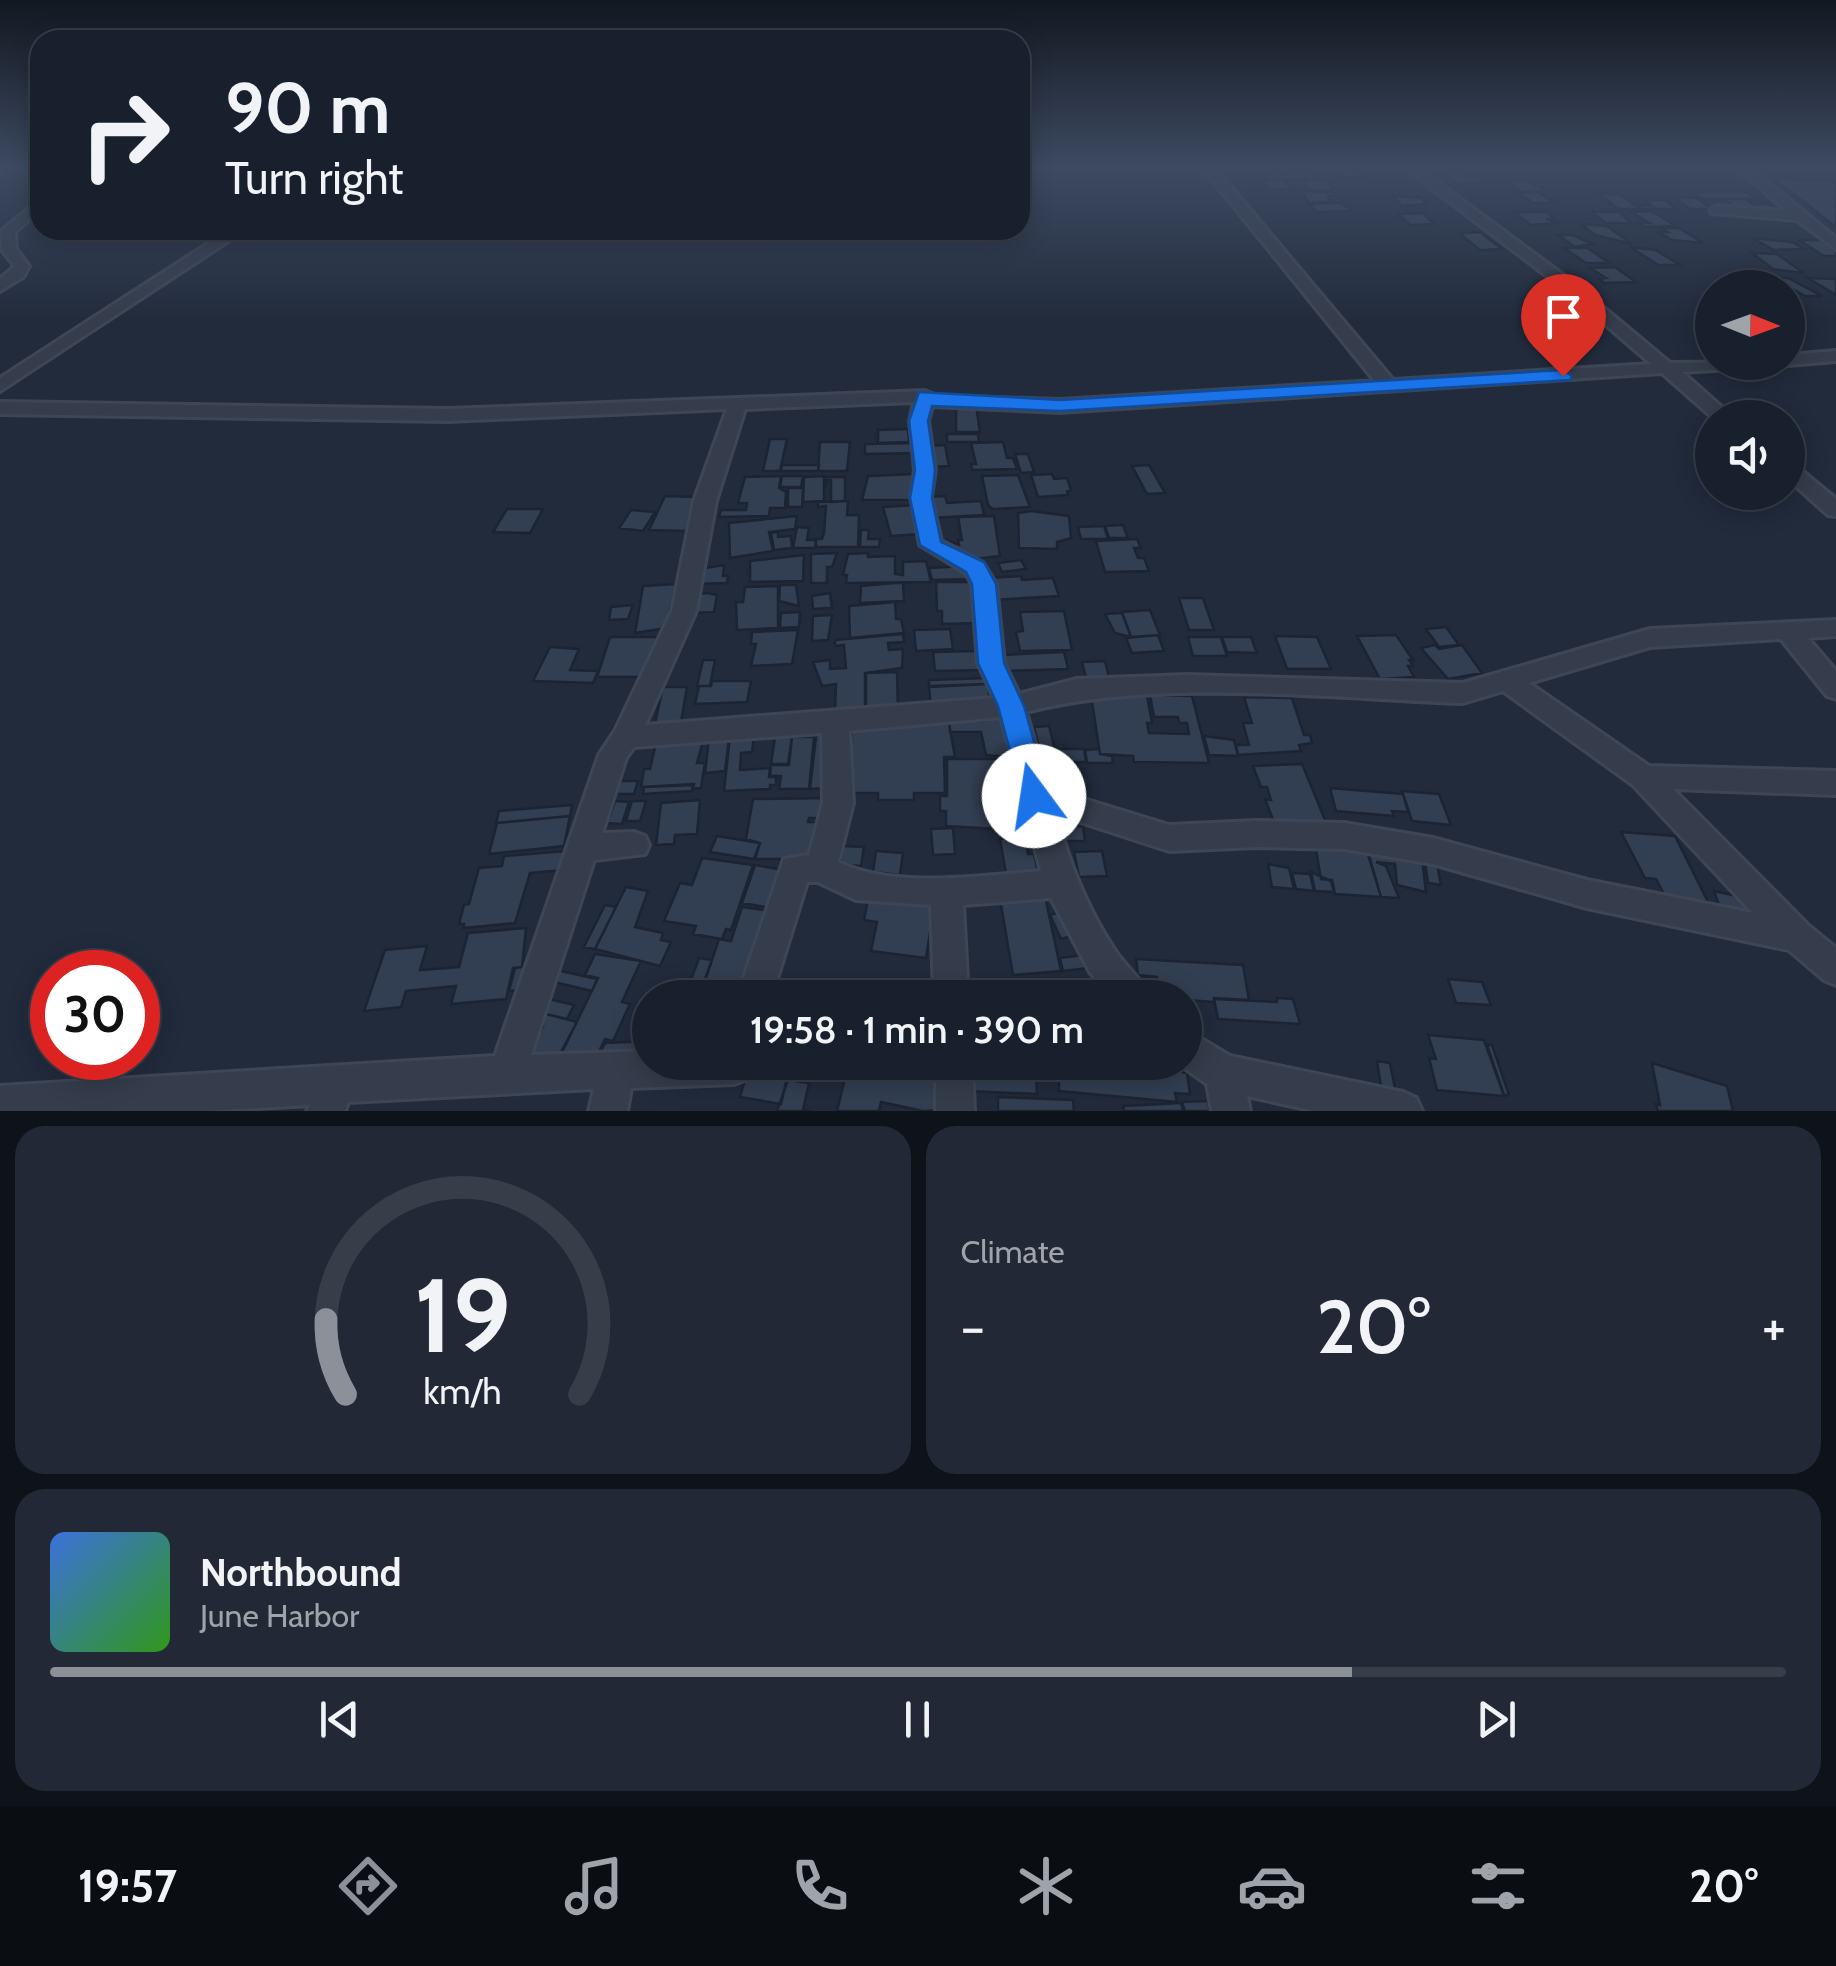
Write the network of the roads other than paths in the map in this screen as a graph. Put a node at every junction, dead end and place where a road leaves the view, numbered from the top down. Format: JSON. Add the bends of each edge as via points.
{"nodes":[{"id":1,"x":22,"y":219,"type":"edge"},
{"id":2,"x":1251,"y":219,"type":"edge"},
{"id":3,"x":1484,"y":219,"type":"edge"},
{"id":4,"x":1805,"y":219,"type":"edge"},
{"id":5,"x":223,"y":240,"type":"edge"},
{"id":6,"x":1836,"y":244,"type":"edge"},
{"id":7,"x":0,"y":286,"type":"edge"},
{"id":8,"x":1836,"y":356,"type":"edge"},
{"id":9,"x":1805,"y":359,"type":"edge"},
{"id":10,"x":1695,"y":368,"type":"edge"},
{"id":11,"x":1668,"y":370,"type":"junction"},
{"id":12,"x":1388,"y":385,"type":"junction"},
{"id":13,"x":0,"y":386,"type":"edge"},
{"id":14,"x":926,"y":396,"type":"junction"},
{"id":15,"x":1704,"y":400,"type":"edge"},
{"id":16,"x":738,"y":403,"type":"junction"},
{"id":17,"x":0,"y":408,"type":"edge"},
{"id":18,"x":1805,"y":484,"type":"edge"},
{"id":19,"x":1836,"y":510,"type":"edge"},
{"id":20,"x":1836,"y":628,"type":"edge"},
{"id":21,"x":1788,"y":631,"type":"junction"},
{"id":22,"x":1506,"y":680,"type":"junction"},
{"id":23,"x":1836,"y":690,"type":"edge"},
{"id":24,"x":1011,"y":706,"type":"junction"},
{"id":25,"x":834,"y":720,"type":"junction"},
{"id":26,"x":626,"y":737,"type":"junction"},
{"id":27,"x":1642,"y":777,"type":"junction"},
{"id":28,"x":1836,"y":783,"type":"edge"},
{"id":29,"x":1034,"y":796,"type":"junction"},
{"id":30,"x":583,"y":846,"type":"junction"},
{"id":31,"x":634,"y":846,"type":"dead end"},
{"id":32,"x":821,"y":868,"type":"junction"},
{"id":33,"x":1060,"y":884,"type":"junction"},
{"id":34,"x":947,"y":892,"type":"junction"},
{"id":35,"x":1797,"y":937,"type":"junction"},
{"id":36,"x":1836,"y":969,"type":"edge"},
{"id":37,"x":760,"y":980,"type":"edge"},
{"id":38,"x":950,"y":980,"type":"edge"},
{"id":39,"x":1118,"y":980,"type":"edge"},
{"id":40,"x":1202,"y":1059,"type":"edge"},
{"id":41,"x":632,"y":1072,"type":"edge"},
{"id":42,"x":616,"y":1073,"type":"junction"},
{"id":43,"x":1223,"y":1073,"type":"junction"},
{"id":44,"x":507,"y":1074,"type":"junction"},
{"id":45,"x":954,"y":1080,"type":"edge"},
{"id":46,"x":330,"y":1099,"type":"edge"},
{"id":47,"x":0,"y":1105,"type":"edge"},
{"id":48,"x":608,"y":1111,"type":"edge"},
{"id":49,"x":955,"y":1111,"type":"edge"},
{"id":50,"x":1231,"y":1111,"type":"edge"},
{"id":51,"x":1404,"y":1111,"type":"edge"}],
"edges":[{"from":1,"to":7,"type":"street","via":[[8,231],[9,250],[22,266]]},
{"from":2,"to":12,"type":"street"},
{"from":3,"to":11,"type":"street"},
{"from":4,"to":6,"type":"street"},
{"from":5,"to":13,"type":"street"},
{"from":8,"to":9,"type":"street"},
{"from":10,"to":11,"type":"street"},
{"from":11,"to":12,"type":"street"},
{"from":11,"to":15,"type":"street"},
{"from":12,"to":14,"type":"street","via":[[1060,406]]},
{"from":14,"to":16,"type":"street"},
{"from":14,"to":24,"type":"street","via":[[918,421],[925,470],[921,498],[931,545],[976,568],[984,584],[991,663]]},
{"from":16,"to":17,"type":"street","via":[[387,416]]},
{"from":16,"to":26,"type":"street","via":[[705,501],[684,611]]},
{"from":18,"to":19,"type":"street"},
{"from":20,"to":21,"type":"street"},
{"from":21,"to":22,"type":"street","via":[[1650,638]]},
{"from":21,"to":23,"type":"street"},
{"from":22,"to":24,"type":"street","via":[[1463,693],[1188,684],[1096,688]]},
{"from":22,"to":27,"type":"street"},
{"from":24,"to":25,"type":"street"},
{"from":24,"to":29,"type":"street"},
{"from":25,"to":26,"type":"street"},
{"from":25,"to":32,"type":"street","via":[[838,803]]},
{"from":26,"to":30,"type":"street","via":[[613,755]]},
{"from":27,"to":28,"type":"street"},
{"from":27,"to":35,"type":"street"},
{"from":29,"to":33,"type":"street"},
{"from":29,"to":35,"type":"street","via":[[1169,838],[1344,836],[1433,851],[1587,894]]},
{"from":30,"to":31,"type":"street"},
{"from":30,"to":44,"type":"street"},
{"from":32,"to":34,"type":"street","via":[[856,886]]},
{"from":32,"to":37,"type":"street","via":[[794,869]]},
{"from":33,"to":34,"type":"street"},
{"from":33,"to":39,"type":"street"},
{"from":34,"to":38,"type":"street"},
{"from":35,"to":36,"type":"street"},
{"from":40,"to":43,"type":"street"},
{"from":41,"to":42,"type":"street"},
{"from":42,"to":44,"type":"street"},
{"from":42,"to":48,"type":"street"},
{"from":43,"to":50,"type":"street"},
{"from":43,"to":51,"type":"street"},
{"from":44,"to":46,"type":"street"},
{"from":45,"to":49,"type":"street"},
{"from":46,"to":47,"type":"street"}]}
